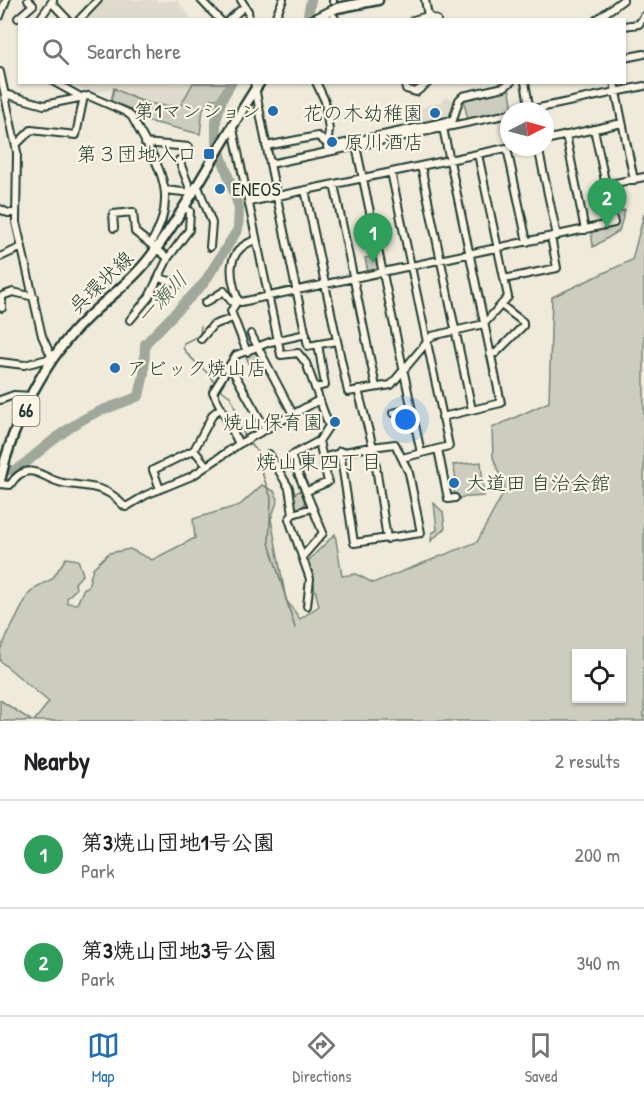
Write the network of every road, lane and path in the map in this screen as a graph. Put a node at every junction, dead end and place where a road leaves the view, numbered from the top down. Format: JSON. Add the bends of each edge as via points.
{"nodes":[{"id":1,"x":6,"y":0,"type":"edge"},
{"id":2,"x":28,"y":0,"type":"edge"},
{"id":3,"x":98,"y":0,"type":"edge"},
{"id":4,"x":201,"y":0,"type":"edge"},
{"id":5,"x":283,"y":0,"type":"edge"},
{"id":6,"x":378,"y":0,"type":"edge"},
{"id":7,"x":425,"y":0,"type":"edge"},
{"id":8,"x":623,"y":0,"type":"edge"},
{"id":9,"x":52,"y":2,"type":"edge"},
{"id":10,"x":243,"y":2,"type":"edge"},
{"id":11,"x":0,"y":16,"type":"edge"},
{"id":12,"x":428,"y":16,"type":"junction"},
{"id":13,"x":644,"y":16,"type":"edge"},
{"id":14,"x":18,"y":18,"type":"dead end"},
{"id":15,"x":40,"y":18,"type":"edge"},
{"id":16,"x":66,"y":18,"type":"edge"},
{"id":17,"x":81,"y":18,"type":"edge"},
{"id":18,"x":218,"y":18,"type":"edge"},
{"id":19,"x":231,"y":18,"type":"edge"},
{"id":20,"x":248,"y":18,"type":"edge"},
{"id":21,"x":275,"y":18,"type":"edge"},
{"id":22,"x":315,"y":18,"type":"edge"},
{"id":23,"x":420,"y":18,"type":"edge"},
{"id":24,"x":432,"y":18,"type":"edge"},
{"id":25,"x":598,"y":18,"type":"edge"},
{"id":26,"x":626,"y":26,"type":"edge"},
{"id":27,"x":644,"y":54,"type":"edge"},
{"id":28,"x":626,"y":58,"type":"edge"},
{"id":29,"x":0,"y":72,"type":"edge"},
{"id":30,"x":58,"y":84,"type":"edge"},
{"id":31,"x":317,"y":84,"type":"edge"},
{"id":32,"x":405,"y":84,"type":"edge"},
{"id":33,"x":427,"y":84,"type":"edge"},
{"id":34,"x":508,"y":84,"type":"edge"},
{"id":35,"x":525,"y":84,"type":"edge"},
{"id":36,"x":614,"y":84,"type":"edge"},
{"id":37,"x":644,"y":86,"type":"edge"},
{"id":38,"x":254,"y":87,"type":"edge"},
{"id":39,"x":3,"y":90,"type":"edge"},
{"id":40,"x":616,"y":92,"type":"junction"},
{"id":41,"x":81,"y":96,"type":"junction"},
{"id":42,"x":527,"y":102,"type":"edge"},
{"id":43,"x":554,"y":105,"type":"edge"},
{"id":44,"x":0,"y":107,"type":"edge"},
{"id":45,"x":8,"y":108,"type":"junction"},
{"id":46,"x":500,"y":116,"type":"edge"},
{"id":47,"x":622,"y":123,"type":"junction"},
{"id":48,"x":443,"y":128,"type":"junction"},
{"id":49,"x":233,"y":129,"type":"junction"},
{"id":50,"x":594,"y":129,"type":"junction"},
{"id":51,"x":566,"y":135,"type":"junction"},
{"id":52,"x":554,"y":138,"type":"edge"},
{"id":53,"x":146,"y":143,"type":"junction"},
{"id":54,"x":326,"y":143,"type":"junction"},
{"id":55,"x":16,"y":145,"type":"junction"},
{"id":56,"x":266,"y":146,"type":"junction"},
{"id":57,"x":356,"y":146,"type":"junction"},
{"id":58,"x":189,"y":147,"type":"dead end"},
{"id":59,"x":500,"y":149,"type":"edge"},
{"id":60,"x":478,"y":154,"type":"junction"},
{"id":61,"x":511,"y":156,"type":"edge"},
{"id":62,"x":540,"y":156,"type":"edge"},
{"id":63,"x":179,"y":160,"type":"dead end"},
{"id":64,"x":449,"y":160,"type":"junction"},
{"id":65,"x":270,"y":164,"type":"junction"},
{"id":66,"x":421,"y":166,"type":"junction"},
{"id":67,"x":391,"y":172,"type":"junction"},
{"id":68,"x":644,"y":177,"type":"edge"},
{"id":69,"x":363,"y":178,"type":"junction"},
{"id":70,"x":634,"y":180,"type":"junction"},
{"id":71,"x":334,"y":184,"type":"junction"},
{"id":72,"x":606,"y":186,"type":"junction"},
{"id":73,"x":165,"y":190,"type":"junction"},
{"id":74,"x":194,"y":190,"type":"junction"},
{"id":75,"x":305,"y":190,"type":"junction"},
{"id":76,"x":277,"y":196,"type":"junction"},
{"id":77,"x":249,"y":202,"type":"junction"},
{"id":78,"x":184,"y":207,"type":"junction"},
{"id":79,"x":0,"y":209,"type":"edge"},
{"id":80,"x":16,"y":213,"type":"junction"},
{"id":81,"x":114,"y":228,"type":"dead end"},
{"id":82,"x":585,"y":230,"type":"junction"},
{"id":83,"x":554,"y":237,"type":"junction"},
{"id":84,"x":255,"y":240,"type":"junction"},
{"id":85,"x":527,"y":242,"type":"junction"},
{"id":86,"x":154,"y":246,"type":"junction"},
{"id":87,"x":22,"y":247,"type":"junction"},
{"id":88,"x":210,"y":247,"type":"dead end"},
{"id":89,"x":498,"y":249,"type":"junction"},
{"id":90,"x":469,"y":254,"type":"junction"},
{"id":91,"x":0,"y":257,"type":"edge"},
{"id":92,"x":168,"y":258,"type":"junction"},
{"id":93,"x":441,"y":260,"type":"junction"},
{"id":94,"x":411,"y":267,"type":"junction"},
{"id":95,"x":383,"y":272,"type":"junction"},
{"id":96,"x":159,"y":278,"type":"junction"},
{"id":97,"x":354,"y":279,"type":"junction"},
{"id":98,"x":504,"y":279,"type":"junction"},
{"id":99,"x":181,"y":284,"type":"dead end"},
{"id":100,"x":325,"y":285,"type":"junction"},
{"id":101,"x":297,"y":290,"type":"junction"},
{"id":102,"x":267,"y":296,"type":"junction"},
{"id":103,"x":34,"y":297,"type":"junction"},
{"id":104,"x":238,"y":300,"type":"junction"},
{"id":105,"x":205,"y":303,"type":"dead end"},
{"id":106,"x":501,"y":305,"type":"junction"},
{"id":107,"x":2,"y":308,"type":"dead end"},
{"id":108,"x":234,"y":318,"type":"junction"},
{"id":109,"x":130,"y":320,"type":"dead end"},
{"id":110,"x":484,"y":324,"type":"junction"},
{"id":111,"x":456,"y":330,"type":"junction"},
{"id":112,"x":251,"y":334,"type":"dead end"},
{"id":113,"x":306,"y":334,"type":"junction"},
{"id":114,"x":201,"y":339,"type":"dead end"},
{"id":115,"x":278,"y":340,"type":"junction"},
{"id":116,"x":337,"y":341,"type":"junction"},
{"id":117,"x":427,"y":342,"type":"junction"},
{"id":118,"x":318,"y":344,"type":"junction"},
{"id":119,"x":258,"y":348,"type":"junction"},
{"id":120,"x":247,"y":352,"type":"junction"},
{"id":121,"x":490,"y":354,"type":"junction"},
{"id":122,"x":51,"y":358,"type":"junction"},
{"id":123,"x":0,"y":362,"type":"edge"},
{"id":124,"x":230,"y":366,"type":"junction"},
{"id":125,"x":403,"y":370,"type":"junction"},
{"id":126,"x":376,"y":387,"type":"junction"},
{"id":127,"x":315,"y":388,"type":"junction"},
{"id":128,"x":358,"y":390,"type":"junction"},
{"id":129,"x":33,"y":396,"type":"junction"},
{"id":130,"x":0,"y":400,"type":"edge"},
{"id":131,"x":319,"y":400,"type":"junction"},
{"id":132,"x":221,"y":408,"type":"junction"},
{"id":133,"x":411,"y":409,"type":"junction"},
{"id":134,"x":472,"y":410,"type":"junction"},
{"id":135,"x":393,"y":413,"type":"dead end"},
{"id":136,"x":294,"y":416,"type":"junction"},
{"id":137,"x":442,"y":417,"type":"junction"},
{"id":138,"x":266,"y":430,"type":"junction"},
{"id":139,"x":319,"y":441,"type":"junction"},
{"id":140,"x":243,"y":442,"type":"junction"},
{"id":141,"x":373,"y":447,"type":"junction"},
{"id":142,"x":438,"y":449,"type":"junction"},
{"id":143,"x":194,"y":450,"type":"junction"},
{"id":144,"x":340,"y":451,"type":"junction"},
{"id":145,"x":3,"y":452,"type":"edge"},
{"id":146,"x":421,"y":453,"type":"junction"},
{"id":147,"x":269,"y":454,"type":"dead end"},
{"id":148,"x":323,"y":458,"type":"junction"},
{"id":149,"x":402,"y":458,"type":"junction"},
{"id":150,"x":206,"y":465,"type":"junction"},
{"id":151,"x":0,"y":480,"type":"edge"},
{"id":152,"x":160,"y":489,"type":"junction"},
{"id":153,"x":308,"y":491,"type":"junction"},
{"id":154,"x":455,"y":498,"type":"dead end"},
{"id":155,"x":312,"y":508,"type":"junction"},
{"id":156,"x":293,"y":514,"type":"junction"},
{"id":157,"x":387,"y":538,"type":"junction"},
{"id":158,"x":303,"y":556,"type":"junction"},
{"id":159,"x":307,"y":606,"type":"dead end"}],
"edges":[{"from":1,"to":11,"type":"street"},
{"from":2,"to":14,"type":"street","via":[[33,5]]},
{"from":3,"to":17,"type":"street"},
{"from":4,"to":18,"type":"street"},
{"from":5,"to":21,"type":"street"},
{"from":6,"to":22,"type":"main road","via":[[337,8]]},
{"from":7,"to":12,"type":"street"},
{"from":8,"to":25,"type":"street"},
{"from":9,"to":15,"type":"street"},
{"from":9,"to":16,"type":"street"},
{"from":10,"to":19,"type":"street"},
{"from":10,"to":20,"type":"street"},
{"from":12,"to":23,"type":"street"},
{"from":12,"to":24,"type":"street"},
{"from":13,"to":26,"type":"street","via":[[639,24]]},
{"from":27,"to":28,"type":"street"},
{"from":29,"to":39,"type":"street"},
{"from":30,"to":41,"type":"street"},
{"from":31,"to":54,"type":"street","via":[[326,101]]},
{"from":32,"to":33,"type":"street","via":[[406,89],[416,92]]},
{"from":34,"to":54,"type":"street","via":[[463,96],[453,120],[327,147]]},
{"from":35,"to":42,"type":"street"},
{"from":36,"to":40,"type":"street"},
{"from":37,"to":40,"type":"street"},
{"from":38,"to":49,"type":"main road","name":"呉環状線","number":"66"},
{"from":38,"to":56,"type":"street"},
{"from":39,"to":41,"type":"street","via":[[44,105]]},
{"from":39,"to":45,"type":"street"},
{"from":40,"to":43,"type":"street"},
{"from":40,"to":47,"type":"street"},
{"from":41,"to":53,"type":"street","via":[[126,112]]},
{"from":41,"to":55,"type":"street","via":[[76,135],[31,130]]},
{"from":44,"to":45,"type":"street"},
{"from":45,"to":55,"type":"street"},
{"from":46,"to":48,"type":"street"},
{"from":47,"to":50,"type":"street"},
{"from":47,"to":70,"type":"street"},
{"from":48,"to":57,"type":"street"},
{"from":48,"to":64,"type":"street"},
{"from":49,"to":74,"type":"main road","name":"呉環状線","number":"66"},
{"from":49,"to":77,"type":"street"},
{"from":50,"to":51,"type":"street"},
{"from":50,"to":72,"type":"street"},
{"from":51,"to":52,"type":"street"},
{"from":51,"to":82,"type":"street"},
{"from":53,"to":58,"type":"street"},
{"from":53,"to":73,"type":"street","via":[[164,177]]},
{"from":54,"to":56,"type":"street","via":[[318,136]]},
{"from":55,"to":80,"type":"street"},
{"from":56,"to":65,"type":"street"},
{"from":57,"to":65,"type":"street"},
{"from":57,"to":69,"type":"street"},
{"from":59,"to":60,"type":"street"},
{"from":60,"to":64,"type":"street"},
{"from":60,"to":89,"type":"street"},
{"from":61,"to":85,"type":"street"},
{"from":62,"to":83,"type":"street"},
{"from":63,"to":74,"type":"street"},
{"from":64,"to":66,"type":"street"},
{"from":64,"to":90,"type":"street"},
{"from":65,"to":76,"type":"street"},
{"from":66,"to":67,"type":"street"},
{"from":66,"to":93,"type":"street"},
{"from":67,"to":69,"type":"street"},
{"from":67,"to":94,"type":"street"},
{"from":68,"to":70,"type":"street"},
{"from":69,"to":71,"type":"street"},
{"from":69,"to":95,"type":"street"},
{"from":70,"to":72,"type":"street"},
{"from":71,"to":75,"type":"street"},
{"from":71,"to":97,"type":"street"},
{"from":72,"to":82,"type":"street","via":[[614,223]]},
{"from":73,"to":74,"type":"street"},
{"from":73,"to":86,"type":"street","via":[[162,225]]},
{"from":74,"to":78,"type":"main road","name":"呉環状線","number":"66"},
{"from":74,"to":88,"type":"street","via":[[212,223]]},
{"from":75,"to":76,"type":"street"},
{"from":75,"to":100,"type":"street"},
{"from":76,"to":77,"type":"street"},
{"from":76,"to":101,"type":"street"},
{"from":77,"to":84,"type":"street"},
{"from":78,"to":86,"type":"main road","name":"呉環状線","number":"66"},
{"from":78,"to":92,"type":"street","via":[[190,211],[189,230]]},
{"from":79,"to":80,"type":"street"},
{"from":80,"to":87,"type":"street"},
{"from":81,"to":86,"type":"street","via":[[113,212],[133,212],[135,232]]},
{"from":82,"to":83,"type":"street"},
{"from":83,"to":85,"type":"street"},
{"from":83,"to":98,"type":"street","via":[[557,268]]},
{"from":84,"to":102,"type":"street"},
{"from":84,"to":104,"type":"street","via":[[244,244],[233,260],[230,273]]},
{"from":85,"to":89,"type":"street"},
{"from":86,"to":92,"type":"street"},
{"from":86,"to":122,"type":"main road","name":"呉環状線","number":"66","via":[[141,270],[89,316]]},
{"from":87,"to":91,"type":"street"},
{"from":87,"to":103,"type":"street"},
{"from":89,"to":90,"type":"street"},
{"from":89,"to":98,"type":"street"},
{"from":90,"to":93,"type":"street"},
{"from":90,"to":110,"type":"street"},
{"from":92,"to":96,"type":"street"},
{"from":93,"to":94,"type":"street"},
{"from":93,"to":111,"type":"street"},
{"from":94,"to":95,"type":"street"},
{"from":94,"to":117,"type":"street"},
{"from":95,"to":97,"type":"street"},
{"from":95,"to":125,"type":"street"},
{"from":96,"to":99,"type":"street"},
{"from":96,"to":109,"type":"street"},
{"from":97,"to":100,"type":"street"},
{"from":97,"to":126,"type":"street"},
{"from":98,"to":106,"type":"street","via":[[508,297]]},
{"from":100,"to":101,"type":"street"},
{"from":100,"to":116,"type":"street"},
{"from":101,"to":102,"type":"street"},
{"from":101,"to":113,"type":"street"},
{"from":102,"to":104,"type":"street"},
{"from":102,"to":115,"type":"street"},
{"from":103,"to":107,"type":"street","via":[[13,292],[2,296]]},
{"from":103,"to":122,"type":"street"},
{"from":104,"to":105,"type":"street","via":[[231,301],[224,291]]},
{"from":104,"to":108,"type":"street","via":[[231,307]]},
{"from":106,"to":110,"type":"street"},
{"from":106,"to":121,"type":"street","via":[[523,326],[496,353]]},
{"from":108,"to":114,"type":"street","via":[[213,325]]},
{"from":108,"to":120,"type":"street"},
{"from":110,"to":111,"type":"street"},
{"from":110,"to":121,"type":"street"},
{"from":111,"to":117,"type":"street","via":[[432,336]]},
{"from":111,"to":134,"type":"street"},
{"from":112,"to":119,"type":"street"},
{"from":113,"to":115,"type":"street"},
{"from":113,"to":118,"type":"street","via":[[309,346]]},
{"from":115,"to":119,"type":"street"},
{"from":115,"to":127,"type":"street","via":[[281,355],[298,353],[306,363]]},
{"from":116,"to":118,"type":"street"},
{"from":116,"to":128,"type":"street","via":[[348,392]]},
{"from":117,"to":125,"type":"street"},
{"from":117,"to":137,"type":"street"},
{"from":118,"to":127,"type":"street","via":[[325,385]]},
{"from":119,"to":120,"type":"street"},
{"from":119,"to":136,"type":"street"},
{"from":120,"to":124,"type":"street","via":[[236,355]]},
{"from":121,"to":134,"type":"street","via":[[501,403]]},
{"from":122,"to":123,"type":"street","via":[[24,365]]},
{"from":122,"to":129,"type":"main road","name":"呉環状線","number":"66"},
{"from":124,"to":132,"type":"street","via":[[213,392]]},
{"from":124,"to":138,"type":"street"},
{"from":125,"to":126,"type":"street","via":[[391,385]]},
{"from":125,"to":133,"type":"street"},
{"from":126,"to":128,"type":"street"},
{"from":127,"to":131,"type":"street"},
{"from":128,"to":141,"type":"street"},
{"from":129,"to":130,"type":"street","via":[[14,395]]},
{"from":129,"to":145,"type":"main road","name":"呉環状線","number":"66"},
{"from":131,"to":136,"type":"street"},
{"from":131,"to":139,"type":"street","via":[[329,426]]},
{"from":132,"to":140,"type":"street"},
{"from":132,"to":143,"type":"street","via":[[213,414]]},
{"from":133,"to":135,"type":"street"},
{"from":133,"to":146,"type":"street"},
{"from":134,"to":137,"type":"street"},
{"from":136,"to":138,"type":"street"},
{"from":137,"to":142,"type":"street","via":[[449,446]]},
{"from":138,"to":140,"type":"street"},
{"from":139,"to":148,"type":"street"},
{"from":139,"to":153,"type":"street","via":[[291,456]]},
{"from":140,"to":150,"type":"street"},
{"from":141,"to":144,"type":"street"},
{"from":141,"to":149,"type":"street","via":[[395,444]]},
{"from":141,"to":157,"type":"street"},
{"from":142,"to":146,"type":"street"},
{"from":142,"to":154,"type":"street","via":[[448,500]]},
{"from":143,"to":150,"type":"street"},
{"from":143,"to":152,"type":"street","via":[[153,470]]},
{"from":144,"to":148,"type":"street"},
{"from":144,"to":157,"type":"street","via":[[354,543]]},
{"from":145,"to":151,"type":"main road","name":"呉環状線","number":"66"},
{"from":146,"to":149,"type":"street"},
{"from":147,"to":156,"type":"street","via":[[290,488]]},
{"from":148,"to":153,"type":"street","via":[[328,482]]},
{"from":149,"to":157,"type":"street","via":[[409,473],[420,533]]},
{"from":150,"to":152,"type":"street","via":[[192,476]]},
{"from":151,"to":152,"type":"street","via":[[10,485],[15,477],[40,472],[58,482],[78,483],[113,495],[126,507]]},
{"from":153,"to":155,"type":"street"},
{"from":155,"to":156,"type":"street"},
{"from":155,"to":158,"type":"street","via":[[323,533]]},
{"from":156,"to":158,"type":"street","via":[[289,519]]},
{"from":158,"to":159,"type":"street","via":[[310,579]]}]}
